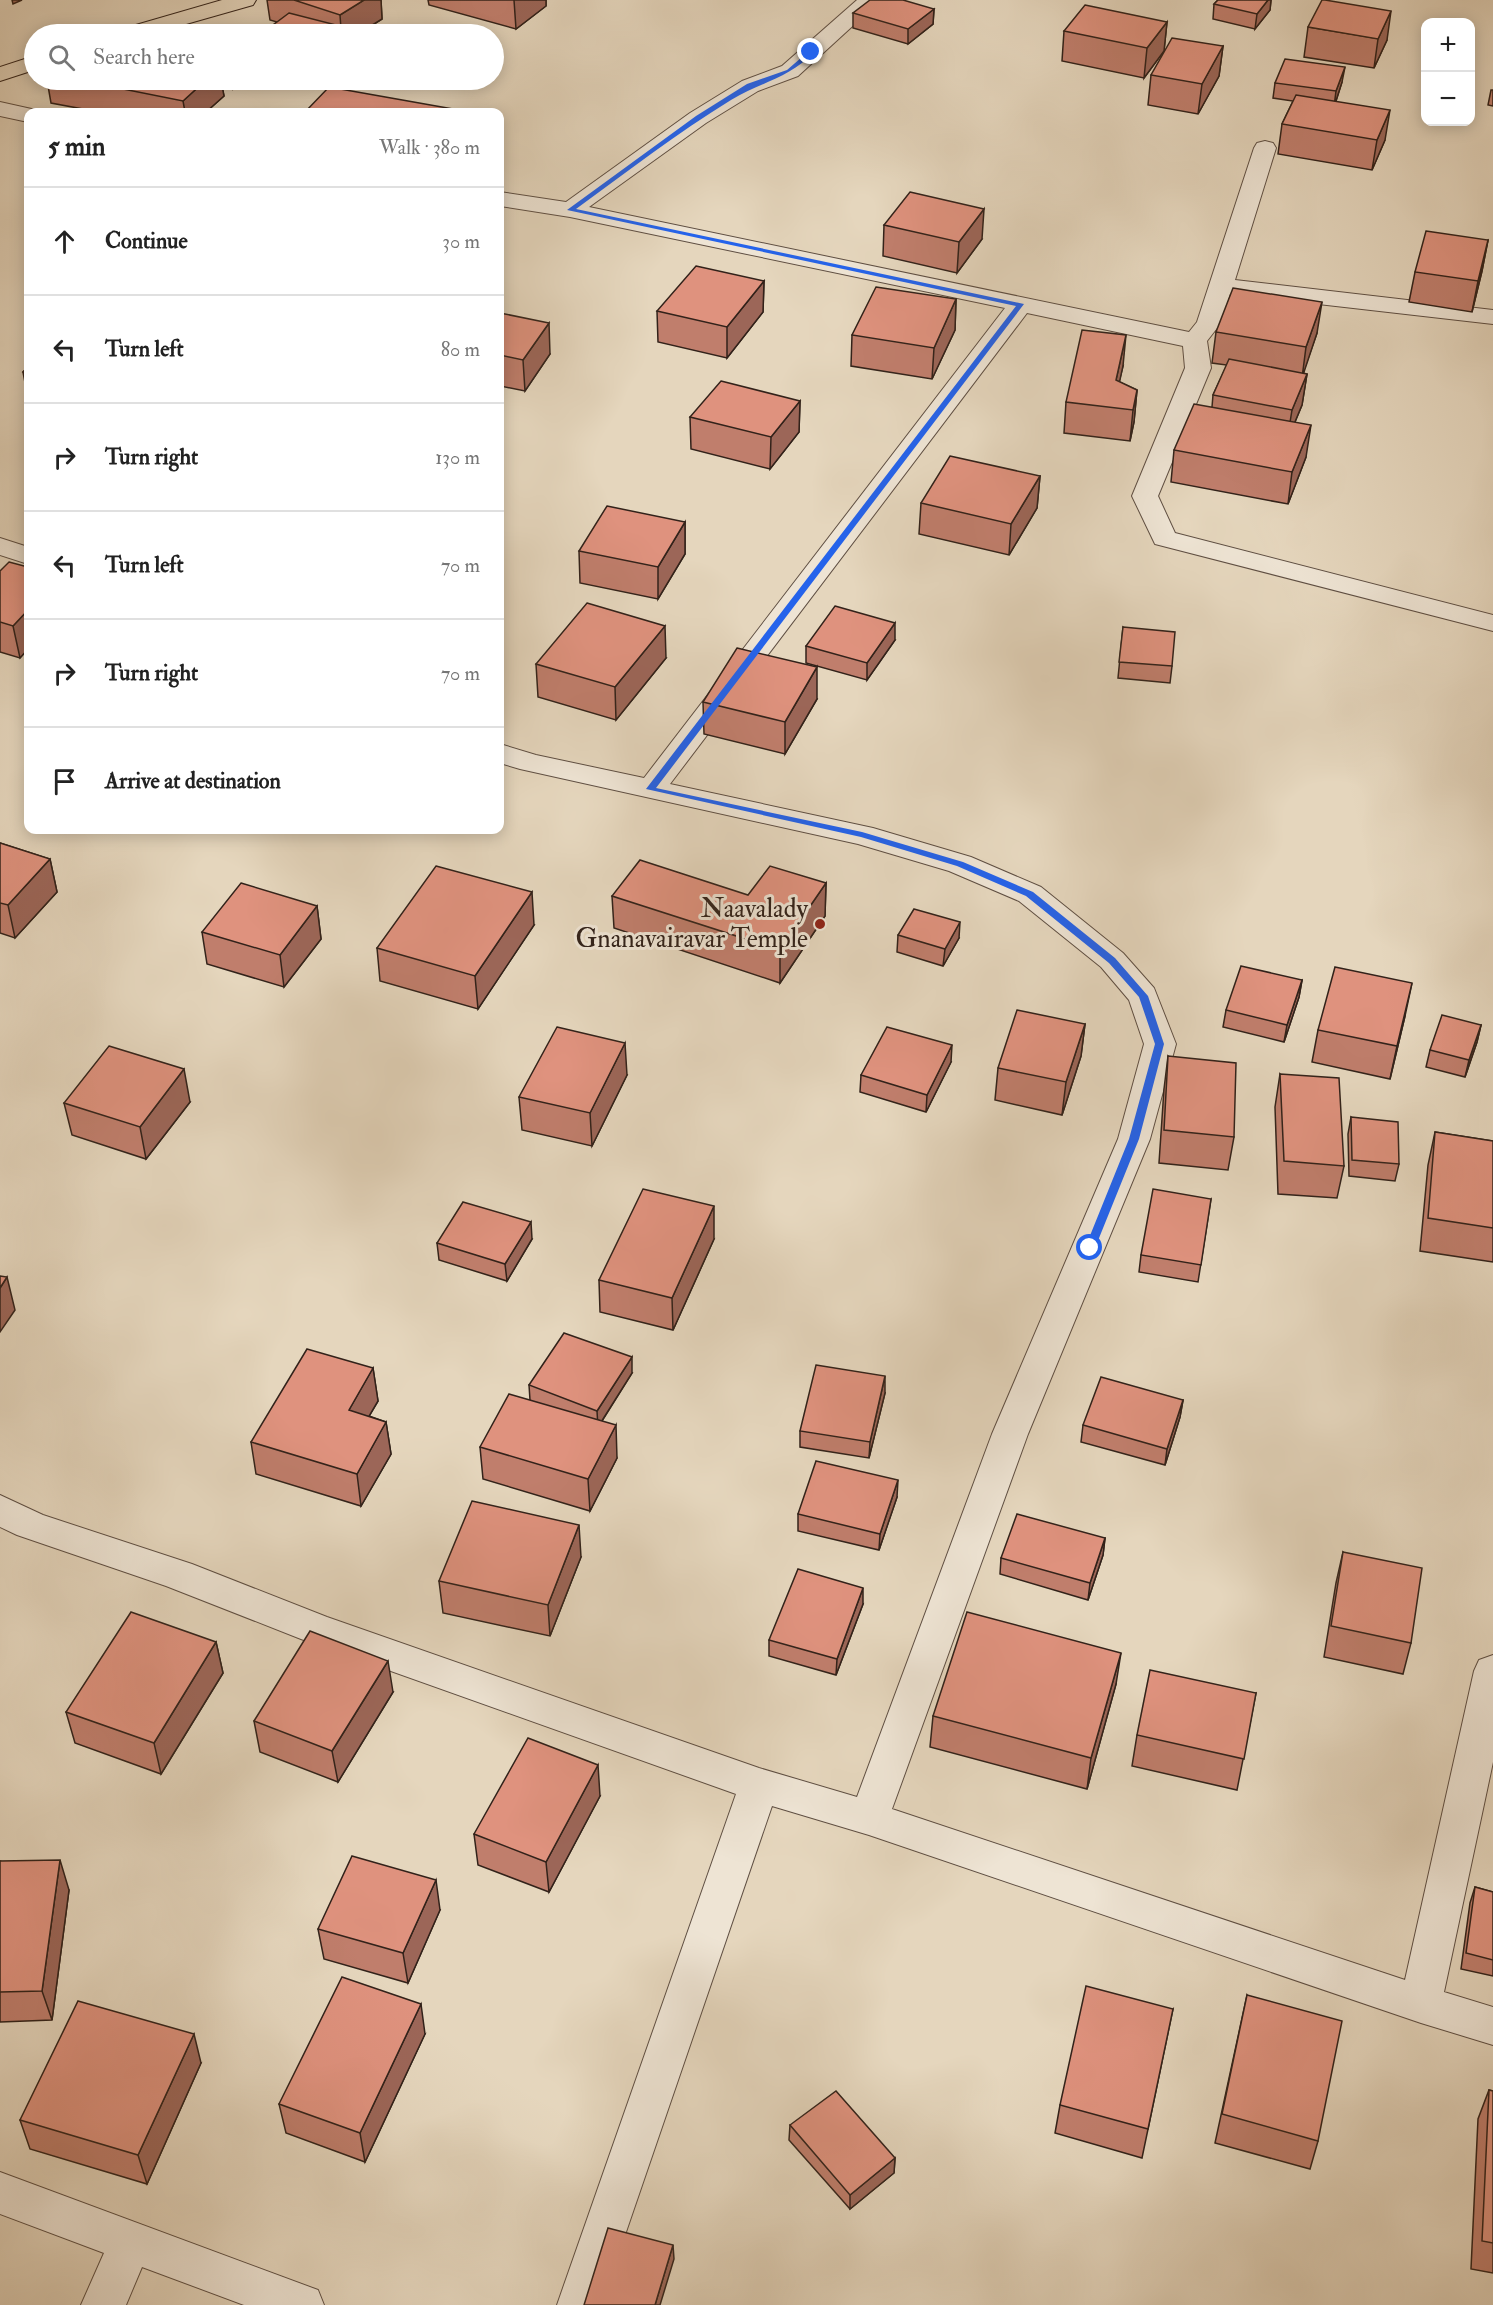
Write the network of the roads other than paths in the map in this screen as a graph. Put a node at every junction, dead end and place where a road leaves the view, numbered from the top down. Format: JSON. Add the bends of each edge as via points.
{"nodes":[{"id":1,"x":245,"y":0,"type":"edge"},
{"id":2,"x":870,"y":0,"type":"edge"},
{"id":3,"x":164,"y":24,"type":"edge"},
{"id":4,"x":24,"y":66,"type":"edge"},
{"id":5,"x":0,"y":74,"type":"edge"},
{"id":6,"x":0,"y":109,"type":"edge"},
{"id":7,"x":24,"y":114,"type":"edge"},
{"id":8,"x":1265,"y":148,"type":"dead end"},
{"id":9,"x":504,"y":200,"type":"edge"},
{"id":10,"x":570,"y":210,"type":"junction"},
{"id":11,"x":1221,"y":286,"type":"junction"},
{"id":12,"x":1021,"y":304,"type":"junction"},
{"id":13,"x":1493,"y":317,"type":"edge"},
{"id":14,"x":1195,"y":341,"type":"junction"},
{"id":15,"x":0,"y":546,"type":"edge"},
{"id":16,"x":24,"y":555,"type":"edge"},
{"id":17,"x":1493,"y":623,"type":"edge"},
{"id":18,"x":504,"y":754,"type":"edge"},
{"id":19,"x":651,"y":789,"type":"junction"},
{"id":20,"x":0,"y":1510,"type":"edge"},
{"id":21,"x":1493,"y":1671,"type":"edge"},
{"id":22,"x":759,"y":1785,"type":"junction"},
{"id":23,"x":869,"y":1818,"type":"junction"},
{"id":24,"x":1421,"y":2004,"type":"junction"},
{"id":25,"x":1493,"y":2026,"type":"edge"},
{"id":26,"x":0,"y":2193,"type":"edge"},
{"id":27,"x":131,"y":2242,"type":"junction"},
{"id":28,"x":104,"y":2305,"type":"edge"},
{"id":29,"x":302,"y":2305,"type":"edge"},
{"id":30,"x":579,"y":2305,"type":"edge"}],
"edges":[{"from":1,"to":3,"type":"main road"},
{"from":2,"to":10,"type":"street","via":[[790,71],[750,86],[698,118]]},
{"from":4,"to":5,"type":"main road"},
{"from":6,"to":7,"type":"street"},
{"from":8,"to":11,"type":"street"},
{"from":9,"to":10,"type":"street"},
{"from":10,"to":12,"type":"street"},
{"from":11,"to":13,"type":"street"},
{"from":11,"to":14,"type":"street","via":[[1209,323]]},
{"from":12,"to":14,"type":"street"},
{"from":12,"to":19,"type":"street"},
{"from":14,"to":17,"type":"street","via":[[1198,368],[1145,496],[1164,538]]},
{"from":15,"to":16,"type":"street"},
{"from":18,"to":19,"type":"street"},
{"from":19,"to":23,"type":"street","via":[[862,835],[960,864],[1030,894],[1112,960],[1143,996],[1160,1044],[1134,1139],[1010,1434]]},
{"from":20,"to":22,"type":"street","via":[[30,1525],[180,1575],[335,1635]]},
{"from":21,"to":24,"type":"street"},
{"from":22,"to":23,"type":"street"},
{"from":22,"to":30,"type":"street"},
{"from":23,"to":24,"type":"street"},
{"from":24,"to":25,"type":"street"},
{"from":26,"to":27,"type":"street"},
{"from":27,"to":28,"type":"street"},
{"from":27,"to":29,"type":"street"}]}
